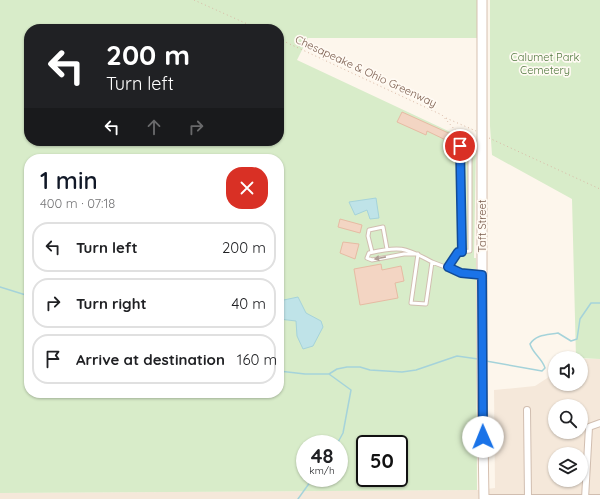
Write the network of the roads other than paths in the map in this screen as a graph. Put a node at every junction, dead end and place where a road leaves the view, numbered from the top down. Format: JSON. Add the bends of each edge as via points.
{"nodes":[{"id":1,"x":482,"y":0,"type":"edge"},
{"id":2,"x":387,"y":249,"type":"junction"},
{"id":3,"x":372,"y":252,"type":"junction"},
{"id":4,"x":462,"y":252,"type":"junction"},
{"id":5,"x":418,"y":254,"type":"junction"},
{"id":6,"x":432,"y":262,"type":"junction"},
{"id":7,"x":448,"y":267,"type":"junction"},
{"id":8,"x":482,"y":275,"type":"junction"},
{"id":9,"x":527,"y":410,"type":"dead end"},
{"id":10,"x":600,"y":422,"type":"edge"},
{"id":11,"x":528,"y":498,"type":"junction"},
{"id":12,"x":600,"y":498,"type":"edge"},
{"id":13,"x":484,"y":499,"type":"edge"},
{"id":14,"x":498,"y":499,"type":"edge"},
{"id":15,"x":585,"y":499,"type":"edge"}],
"edges":[{"from":1,"to":8,"type":"main road","name":"Taft Street"},
{"from":2,"to":3,"type":"lane"},
{"from":2,"to":3,"type":"lane","via":[[383,227],[369,230]]},
{"from":2,"to":5,"type":"lane","via":[[404,248]]},
{"from":5,"to":3,"type":"lane","one_way":true,"via":[[372,260],[367,258]]},
{"from":4,"to":4,"type":"lane","via":[[470,251],[470,148],[460,146]]},
{"from":4,"to":7,"type":"lane","via":[[458,252]]},
{"from":5,"to":6,"type":"lane"},
{"from":5,"to":6,"type":"lane","via":[[411,303],[426,304]]},
{"from":6,"to":7,"type":"lane"},
{"from":7,"to":8,"type":"lane","via":[[461,273]]},
{"from":8,"to":13,"type":"main road","name":"Taft Street"},
{"from":9,"to":11,"type":"street"},
{"from":10,"to":15,"type":"street","via":[[589,427]]},
{"from":11,"to":14,"type":"street"},
{"from":11,"to":15,"type":"street"},
{"from":12,"to":15,"type":"street"},
{"from":13,"to":14,"type":"street"}]}
